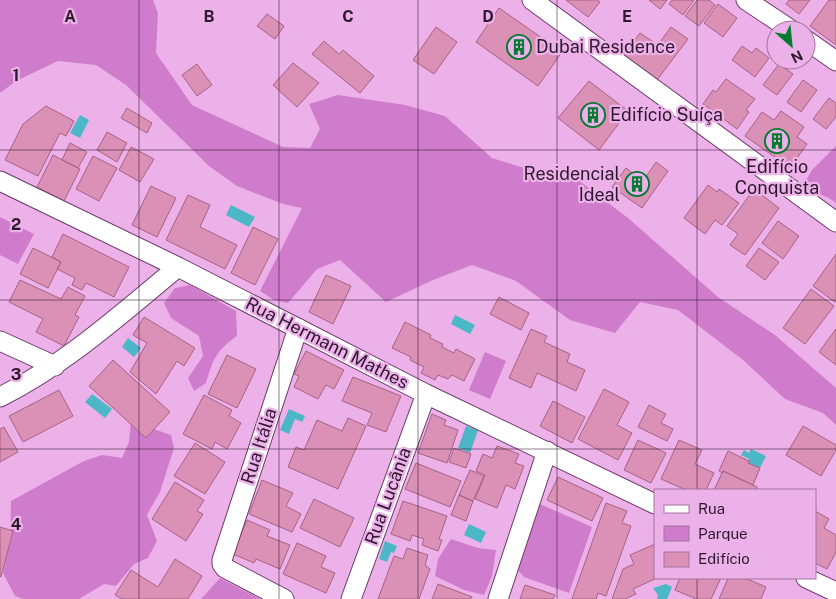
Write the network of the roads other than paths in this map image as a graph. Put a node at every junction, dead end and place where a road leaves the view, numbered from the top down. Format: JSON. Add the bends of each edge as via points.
{"nodes":[{"id":1,"x":746,"y":0,"type":"edge"},
{"id":2,"x":538,"y":2,"type":"edge"},
{"id":3,"x":776,"y":20,"type":"edge"},
{"id":4,"x":816,"y":47,"type":"edge"},
{"id":5,"x":836,"y":61,"type":"edge"},
{"id":6,"x":0,"y":181,"type":"edge"},
{"id":7,"x":836,"y":222,"type":"edge"},
{"id":8,"x":178,"y":267,"type":"junction"},
{"id":9,"x":298,"y":328,"type":"junction"},
{"id":10,"x":0,"y":341,"type":"edge"},
{"id":11,"x":55,"y":366,"type":"junction"},
{"id":12,"x":426,"y":394,"type":"junction"},
{"id":13,"x":0,"y":397,"type":"edge"},
{"id":14,"x":547,"y":451,"type":"junction"},
{"id":15,"x":654,"y":504,"type":"edge"},
{"id":16,"x":808,"y":579,"type":"edge"},
{"id":17,"x":836,"y":592,"type":"edge"},
{"id":18,"x":284,"y":599,"type":"edge"},
{"id":19,"x":351,"y":599,"type":"edge"},
{"id":20,"x":498,"y":599,"type":"edge"}],
"edges":[{"from":1,"to":3,"type":"street"},
{"from":2,"to":7,"type":"street"},
{"from":4,"to":5,"type":"street"},
{"from":6,"to":8,"type":"street","name":"Rua Hermann Mathes"},
{"from":8,"to":9,"type":"street","name":"Rua Hermann Mathes"},
{"from":8,"to":11,"type":"street"},
{"from":9,"to":12,"type":"street","name":"Rua Hermann Mathes"},
{"from":9,"to":18,"type":"street","name":"Rua Itália","via":[[222,560],[225,568]]},
{"from":10,"to":11,"type":"street"},
{"from":11,"to":13,"type":"street"},
{"from":12,"to":14,"type":"street","name":"Rua Hermann Mathes"},
{"from":12,"to":19,"type":"street","name":"Rua Lucânia"},
{"from":14,"to":15,"type":"street","name":"Rua Hermann Mathes"},
{"from":14,"to":20,"type":"street"},
{"from":16,"to":17,"type":"street"}]}
